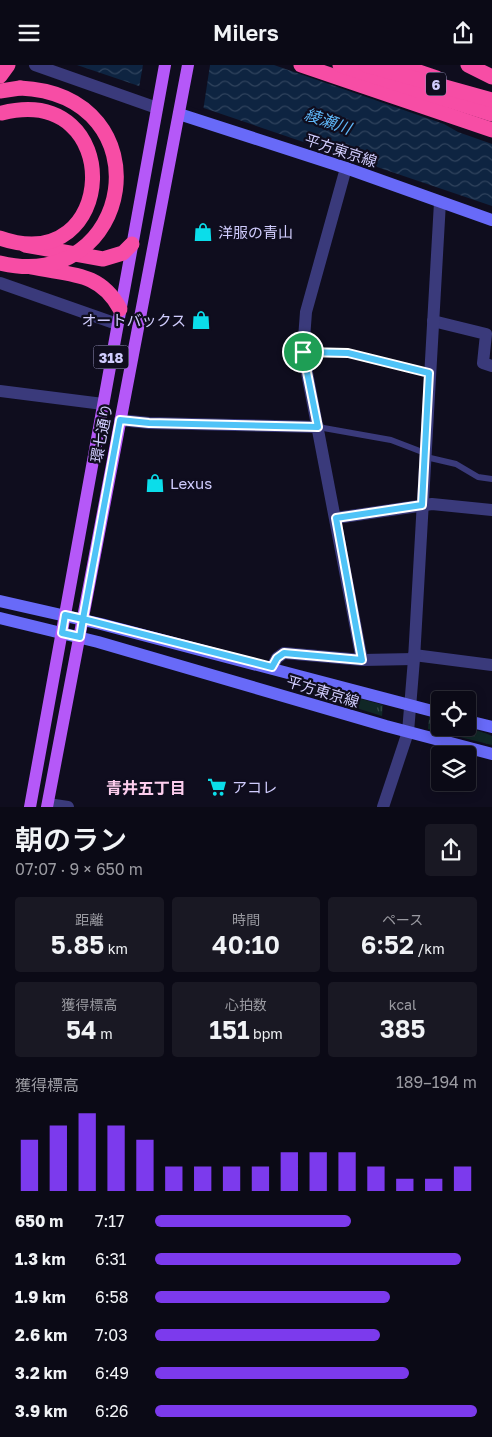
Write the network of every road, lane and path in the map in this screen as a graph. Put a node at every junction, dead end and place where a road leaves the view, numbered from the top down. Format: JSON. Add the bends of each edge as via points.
{"nodes":[{"id":1,"x":8,"y":65,"type":"edge"},
{"id":2,"x":35,"y":65,"type":"edge"},
{"id":3,"x":165,"y":65,"type":"edge"},
{"id":4,"x":188,"y":65,"type":"edge"},
{"id":5,"x":301,"y":65,"type":"edge"},
{"id":6,"x":340,"y":65,"type":"edge"},
{"id":7,"x":366,"y":65,"type":"edge"},
{"id":8,"x":379,"y":65,"type":"edge"},
{"id":9,"x":398,"y":65,"type":"edge"},
{"id":10,"x":468,"y":65,"type":"edge"},
{"id":11,"x":0,"y":75,"type":"edge"},
{"id":12,"x":492,"y":77,"type":"edge"},
{"id":13,"x":0,"y":91,"type":"edge"},
{"id":14,"x":492,"y":100,"type":"edge"},
{"id":15,"x":158,"y":104,"type":"junction"},
{"id":16,"x":179,"y":110,"type":"junction"},
{"id":17,"x":0,"y":114,"type":"edge"},
{"id":18,"x":492,"y":114,"type":"edge"},
{"id":19,"x":492,"y":130,"type":"edge"},
{"id":20,"x":346,"y":168,"type":"junction"},
{"id":21,"x":440,"y":202,"type":"junction"},
{"id":22,"x":492,"y":220,"type":"edge"},
{"id":23,"x":4,"y":239,"type":"edge"},
{"id":24,"x":132,"y":244,"type":"junction"},
{"id":25,"x":0,"y":262,"type":"edge"},
{"id":26,"x":0,"y":283,"type":"edge"},
{"id":27,"x":119,"y":316,"type":"junction"},
{"id":28,"x":433,"y":321,"type":"junction"},
{"id":29,"x":303,"y":352,"type":"junction"},
{"id":30,"x":492,"y":366,"type":"edge"},
{"id":31,"x":429,"y":373,"type":"junction"},
{"id":32,"x":0,"y":391,"type":"edge"},
{"id":33,"x":103,"y":404,"type":"junction"},
{"id":34,"x":120,"y":420,"type":"junction"},
{"id":35,"x":318,"y":427,"type":"junction"},
{"id":36,"x":426,"y":455,"type":"junction"},
{"id":37,"x":492,"y":479,"type":"edge"},
{"id":38,"x":422,"y":505,"type":"junction"},
{"id":39,"x":492,"y":510,"type":"edge"},
{"id":40,"x":336,"y":518,"type":"junction"},
{"id":41,"x":0,"y":601,"type":"edge"},
{"id":42,"x":65,"y":615,"type":"junction"},
{"id":43,"x":0,"y":618,"type":"edge"},
{"id":44,"x":83,"y":619,"type":"junction"},
{"id":45,"x":62,"y":633,"type":"junction"},
{"id":46,"x":80,"y":637,"type":"junction"},
{"id":47,"x":414,"y":657,"type":"junction"},
{"id":48,"x":362,"y":660,"type":"junction"},
{"id":49,"x":492,"y":665,"type":"edge"},
{"id":50,"x":272,"y":667,"type":"junction"},
{"id":51,"x":410,"y":705,"type":"junction"},
{"id":52,"x":431,"y":711,"type":"edge"},
{"id":53,"x":476,"y":723,"type":"edge"},
{"id":54,"x":492,"y":727,"type":"edge"},
{"id":55,"x":408,"y":732,"type":"junction"},
{"id":56,"x":492,"y":754,"type":"edge"},
{"id":57,"x":48,"y":805,"type":"edge"},
{"id":58,"x":30,"y":807,"type":"edge"},
{"id":59,"x":68,"y":807,"type":"edge"},
{"id":60,"x":383,"y":807,"type":"edge"}],
"edges":[{"from":1,"to":11,"type":"highway"},
{"from":2,"to":15,"type":"street"},
{"from":3,"to":15,"type":"main road","name":"環七通り","number":"318"},
{"from":4,"to":16,"type":"main road","name":"環七通り","number":"318"},
{"from":5,"to":19,"type":"highway"},
{"from":6,"to":18,"type":"highway"},
{"from":7,"to":14,"type":"highway","bridge":true},
{"from":8,"to":14,"type":"highway","number":"6","bridge":true},
{"from":9,"to":14,"type":"highway","number":"6","bridge":true},
{"from":10,"to":12,"type":"highway"},
{"from":13,"to":25,"type":"highway","bridge":true,"via":[[20,88],[48,91],[74,101],[88,111],[110,143],[116,164],[117,186],[103,227],[76,253],[38,267]]},
{"from":15,"to":24,"type":"main road","name":"環七通り","number":"318"},
{"from":16,"to":20,"type":"main road","name":"平方東京線"},
{"from":16,"to":34,"type":"main road","name":"環七通り","number":"318"},
{"from":17,"to":23,"type":"highway","bridge":true,"via":[[32,109],[62,119],[85,141],[94,171],[90,203],[73,227],[47,242]]},
{"from":20,"to":21,"type":"main road","name":"平方東京線"},
{"from":20,"to":29,"type":"street","via":[[306,313]]},
{"from":21,"to":22,"type":"main road","name":"平方東京線"},
{"from":21,"to":28,"type":"street"},
{"from":23,"to":24,"type":"highway","via":[[30,247],[103,259],[123,253]]},
{"from":24,"to":27,"type":"main road","name":"環七通り","number":"318"},
{"from":25,"to":27,"type":"highway","via":[[88,278],[106,289]]},
{"from":26,"to":27,"type":"street"},
{"from":27,"to":33,"type":"main road","name":"環七通り","number":"318"},
{"from":28,"to":30,"type":"street","via":[[486,334],[484,363]]},
{"from":28,"to":31,"type":"street"},
{"from":29,"to":31,"type":"lane","via":[[348,353]]},
{"from":29,"to":35,"type":"street"},
{"from":31,"to":36,"type":"street"},
{"from":32,"to":33,"type":"street"},
{"from":33,"to":42,"type":"main road","name":"環七通り","number":"318"},
{"from":34,"to":35,"type":"street"},
{"from":34,"to":44,"type":"main road","name":"環七通り","number":"318"},
{"from":35,"to":36,"type":"lane","via":[[391,440]]},
{"from":35,"to":40,"type":"street"},
{"from":36,"to":37,"type":"lane","via":[[456,464],[478,477]]},
{"from":36,"to":38,"type":"street"},
{"from":38,"to":39,"type":"street","via":[[432,503]]},
{"from":38,"to":40,"type":"street"},
{"from":38,"to":47,"type":"street"},
{"from":40,"to":48,"type":"street"},
{"from":41,"to":42,"type":"main road","name":"平方東京線"},
{"from":42,"to":44,"type":"main road","name":"平方東京線"},
{"from":42,"to":45,"type":"main road","name":"環七通り","number":"318"},
{"from":43,"to":45,"type":"main road","name":"平方東京線"},
{"from":44,"to":46,"type":"main road","name":"環七通り","number":"318"},
{"from":44,"to":50,"type":"main road","name":"平方東京線"},
{"from":45,"to":46,"type":"main road","name":"平方東京線"},
{"from":45,"to":58,"type":"main road","name":"環七通り","number":"318"},
{"from":46,"to":55,"type":"main road","name":"平方東京線"},
{"from":46,"to":57,"type":"main road","name":"環七通り","number":"318"},
{"from":47,"to":48,"type":"street"},
{"from":47,"to":49,"type":"street"},
{"from":47,"to":51,"type":"street"},
{"from":48,"to":50,"type":"street","via":[[284,653]]},
{"from":50,"to":51,"type":"main road","name":"平方東京線"},
{"from":51,"to":52,"type":"main road","name":"平方東京線"},
{"from":51,"to":55,"type":"street"},
{"from":53,"to":54,"type":"main road"},
{"from":55,"to":56,"type":"main road","name":"平方東京線"},
{"from":55,"to":60,"type":"street"},
{"from":57,"to":59,"type":"street"}]}
